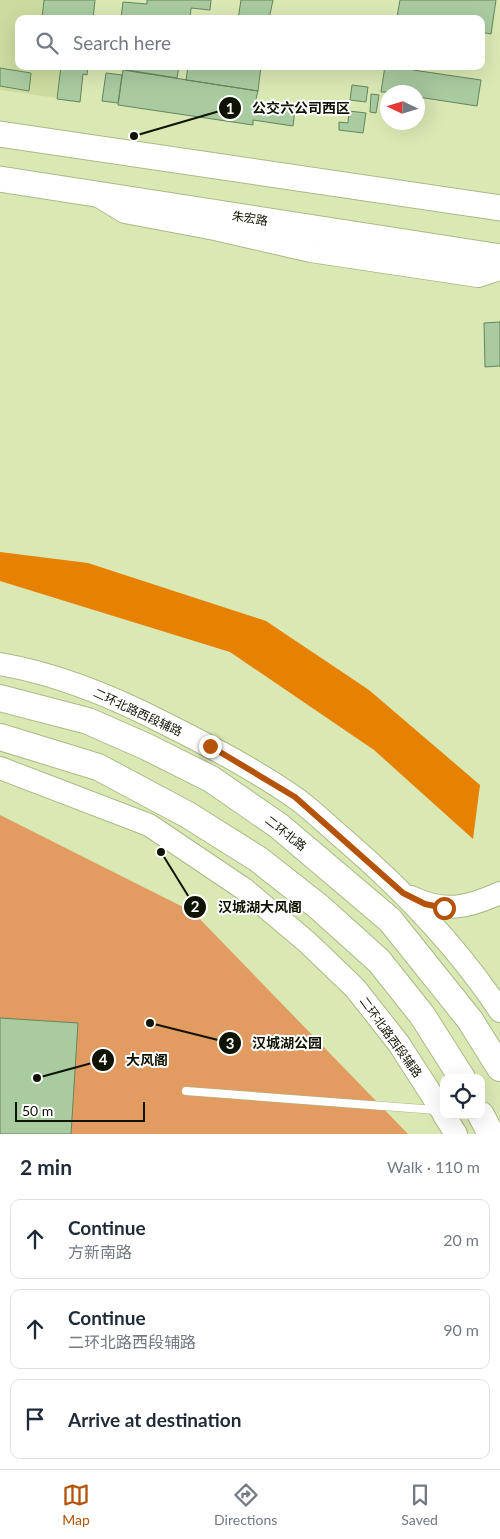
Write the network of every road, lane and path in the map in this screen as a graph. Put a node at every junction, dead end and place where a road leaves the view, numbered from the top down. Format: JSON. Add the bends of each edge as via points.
{"nodes":[{"id":1,"x":0,"y":134,"type":"edge"},
{"id":2,"x":0,"y":179,"type":"edge"},
{"id":3,"x":94,"y":194,"type":"junction"},
{"id":4,"x":500,"y":208,"type":"edge"},
{"id":5,"x":500,"y":257,"type":"edge"},
{"id":6,"x":500,"y":269,"type":"edge"},
{"id":7,"x":0,"y":664,"type":"edge"},
{"id":8,"x":0,"y":698,"type":"edge"},
{"id":9,"x":0,"y":737,"type":"edge"},
{"id":10,"x":0,"y":768,"type":"edge"},
{"id":11,"x":500,"y":892,"type":"edge"},
{"id":12,"x":403,"y":893,"type":"junction"},
{"id":13,"x":500,"y":1011,"type":"edge"},
{"id":14,"x":500,"y":1068,"type":"edge"},
{"id":15,"x":459,"y":1074,"type":"edge"},
{"id":16,"x":186,"y":1091,"type":"dead end"},
{"id":17,"x":440,"y":1108,"type":"edge"},
{"id":18,"x":440,"y":1113,"type":"edge"},
{"id":19,"x":447,"y":1119,"type":"edge"},
{"id":20,"x":483,"y":1119,"type":"edge"},
{"id":21,"x":456,"y":1134,"type":"edge"},
{"id":22,"x":491,"y":1134,"type":"edge"}],
"edges":[{"from":1,"to":4,"type":"main road"},
{"from":2,"to":3,"type":"main road","name":"朱宏路"},
{"from":3,"to":5,"type":"main road","name":"朱宏路"},
{"from":3,"to":6,"type":"main road","via":[[125,212],[311,251],[478,276]]},
{"from":7,"to":12,"type":"main road","name":"二环北路西段辅路","via":[[69,681],[124,703],[210,746],[295,797]]},
{"from":8,"to":14,"type":"highway","name":"二环北路","via":[[88,721],[146,747],[210,779],[279,826],[390,920],[470,1020]]},
{"from":9,"to":15,"type":"highway","via":[[98,767],[188,815],[258,858],[379,961],[422,1015]]},
{"from":10,"to":17,"type":"main road","name":"二环北路西段辅路","via":[[149,825],[244,889],[308,942],[356,988],[399,1044]]},
{"from":11,"to":12,"type":"main road","via":[[465,906],[444,908],[425,904]]},
{"from":12,"to":13,"type":"main road","name":"二环北路西段辅路","via":[[426,915],[477,977]]},
{"from":16,"to":18,"type":"lane"},
{"from":19,"to":21,"type":"main road","name":"二环北路西段辅路"},
{"from":20,"to":22,"type":"highway"}]}
